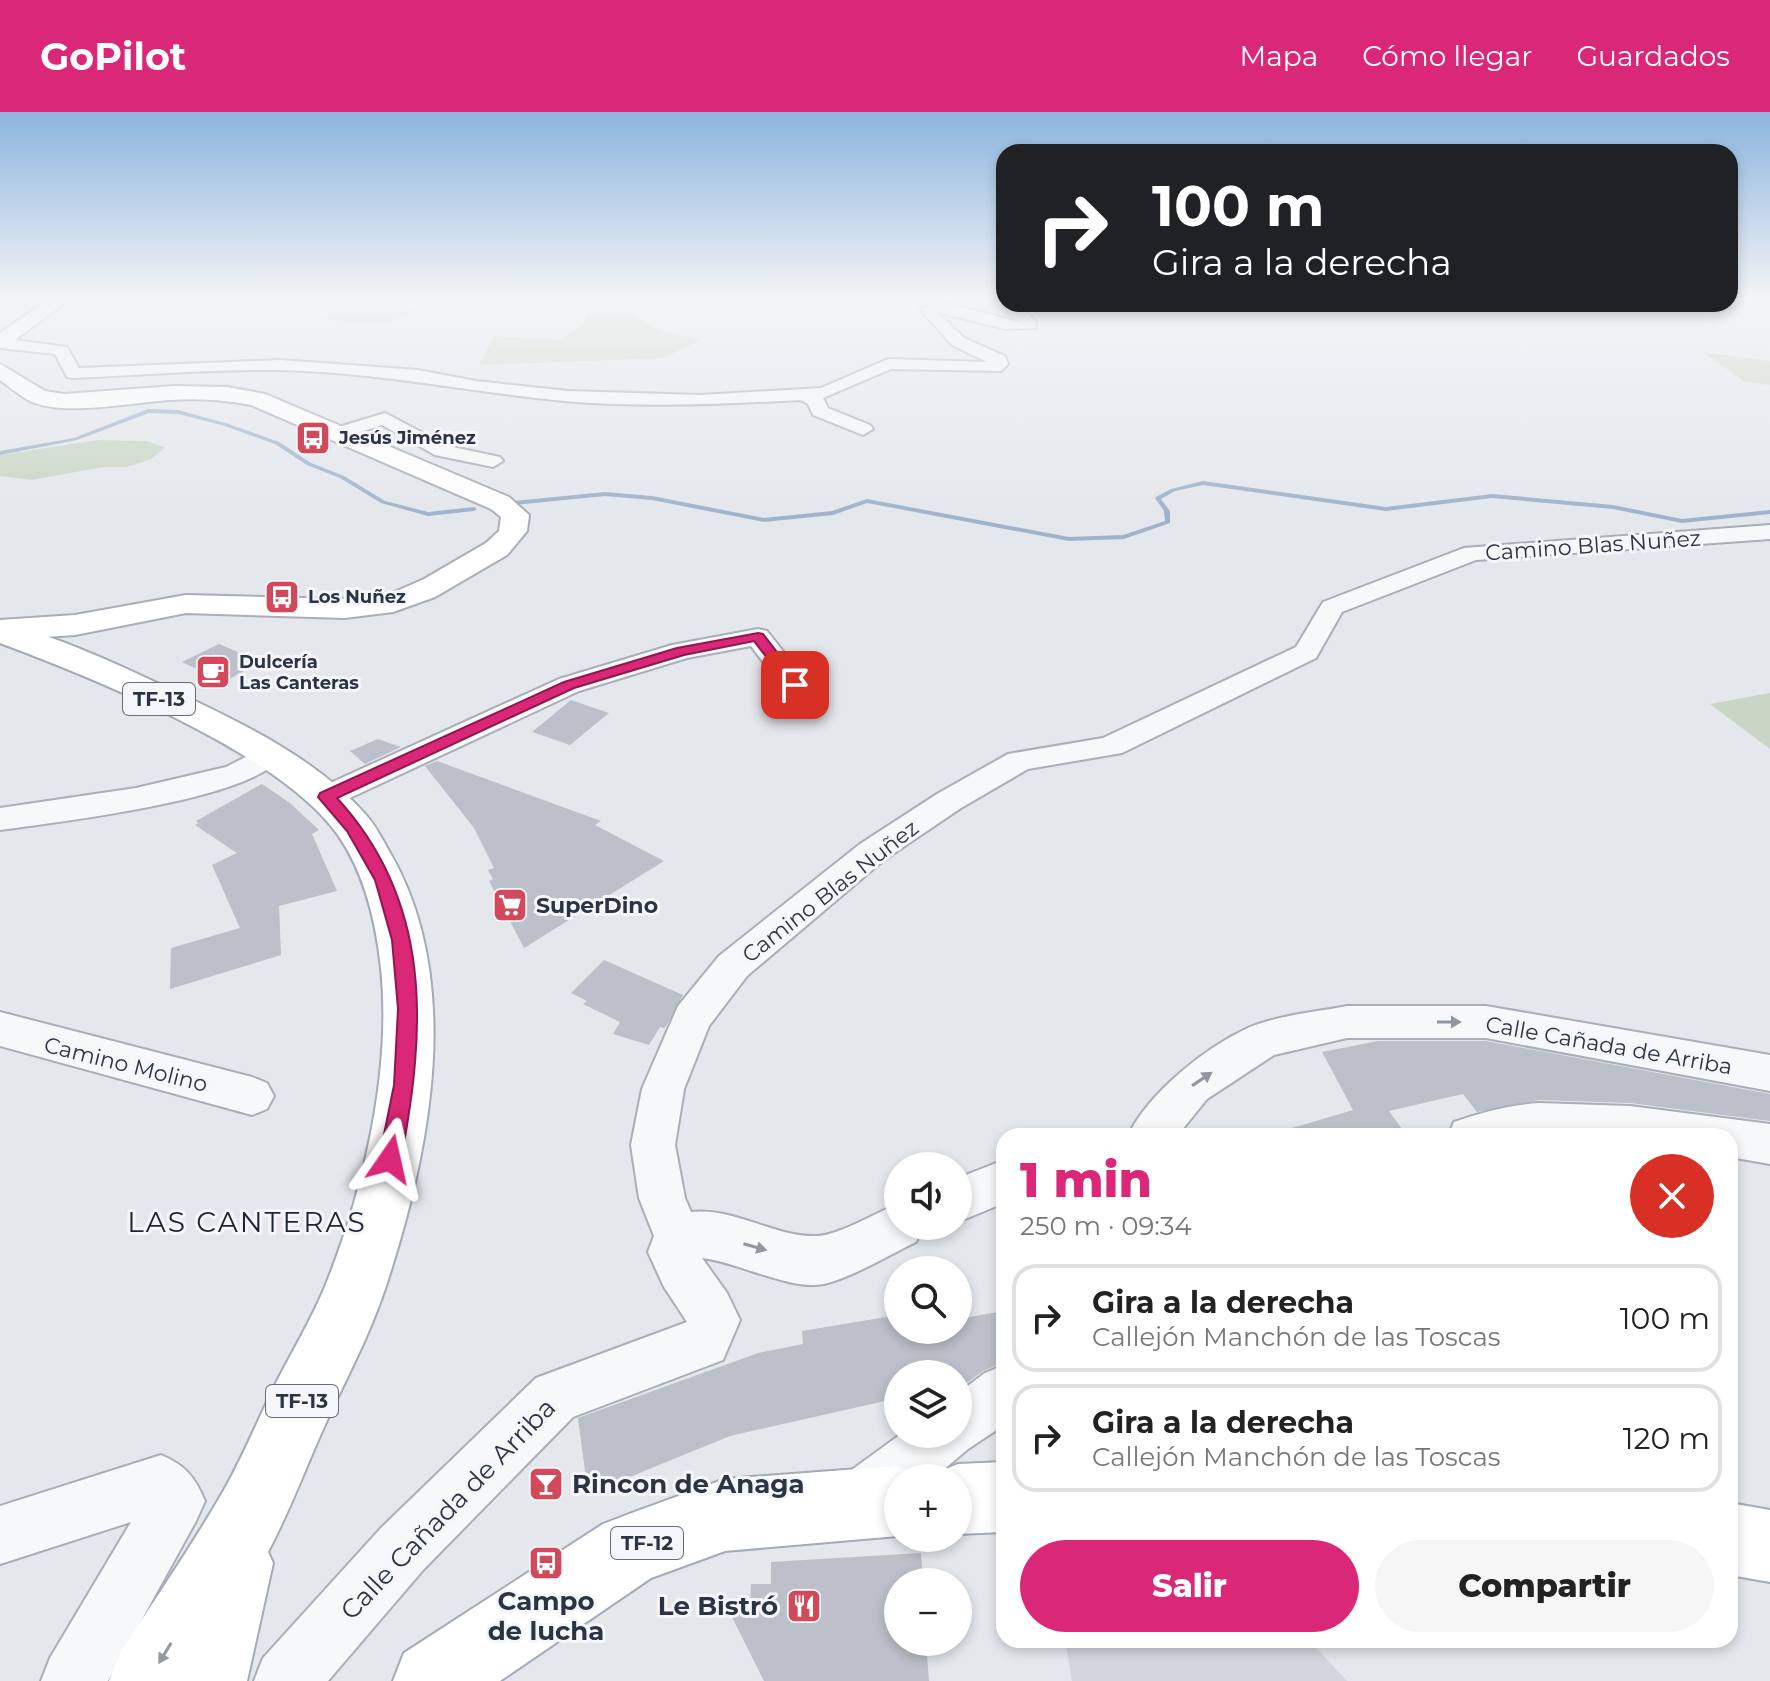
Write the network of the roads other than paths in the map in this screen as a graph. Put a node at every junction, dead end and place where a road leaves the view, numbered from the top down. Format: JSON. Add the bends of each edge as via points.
{"nodes":[{"id":1,"x":71,"y":369,"type":"edge"},
{"id":2,"x":171,"y":369,"type":"edge"},
{"id":3,"x":338,"y":369,"type":"edge"},
{"id":4,"x":877,"y":369,"type":"edge"},
{"id":5,"x":0,"y":370,"type":"edge"},
{"id":6,"x":73,"y":373,"type":"junction"},
{"id":7,"x":808,"y":396,"type":"junction"},
{"id":8,"x":132,"y":397,"type":"junction"},
{"id":9,"x":863,"y":429,"type":"dead end"},
{"id":10,"x":336,"y":434,"type":"junction"},
{"id":11,"x":493,"y":461,"type":"dead end"},
{"id":12,"x":1770,"y":532,"type":"edge"},
{"id":13,"x":0,"y":631,"type":"edge"},
{"id":14,"x":73,"y":644,"type":"junction"},
{"id":15,"x":795,"y":685,"type":"dead end"},
{"id":16,"x":267,"y":756,"type":"junction"},
{"id":17,"x":326,"y":797,"type":"junction"},
{"id":18,"x":0,"y":819,"type":"edge"},
{"id":19,"x":0,"y":1029,"type":"edge"},
{"id":20,"x":1770,"y":1073,"type":"edge"},
{"id":21,"x":252,"y":1096,"type":"dead end"},
{"id":22,"x":1157,"y":1128,"type":"edge"},
{"id":23,"x":1496,"y":1128,"type":"edge"},
{"id":24,"x":1650,"y":1128,"type":"edge"},
{"id":25,"x":1738,"y":1138,"type":"edge"},
{"id":26,"x":1770,"y":1144,"type":"edge"},
{"id":27,"x":996,"y":1184,"type":"edge"},
{"id":28,"x":972,"y":1194,"type":"edge"},
{"id":29,"x":884,"y":1233,"type":"edge"},
{"id":30,"x":678,"y":1236,"type":"junction"},
{"id":31,"x":996,"y":1398,"type":"edge"},
{"id":32,"x":972,"y":1416,"type":"edge"},
{"id":33,"x":932,"y":1448,"type":"edge"},
{"id":34,"x":996,"y":1497,"type":"edge"},
{"id":35,"x":972,"y":1498,"type":"edge"},
{"id":36,"x":876,"y":1502,"type":"edge"},
{"id":37,"x":249,"y":1514,"type":"junction"},
{"id":38,"x":0,"y":1535,"type":"edge"},
{"id":39,"x":1738,"y":1540,"type":"edge"},
{"id":40,"x":1770,"y":1546,"type":"edge"},
{"id":41,"x":73,"y":1681,"type":"edge"},
{"id":42,"x":148,"y":1681,"type":"edge"},
{"id":43,"x":208,"y":1681,"type":"edge"},
{"id":44,"x":286,"y":1681,"type":"edge"},
{"id":45,"x":432,"y":1681,"type":"edge"}],
"edges":[{"from":1,"to":6,"type":"street"},
{"from":2,"to":6,"type":"street"},
{"from":3,"to":7,"type":"street","via":[[568,396]]},
{"from":4,"to":7,"type":"street"},
{"from":5,"to":8,"type":"main road","via":[[50,399]]},
{"from":6,"to":8,"type":"street"},
{"from":7,"to":9,"type":"street","via":[[820,411]]},
{"from":8,"to":10,"type":"main road","via":[[242,396]]},
{"from":10,"to":11,"type":"street","via":[[385,419],[442,451]]},
{"from":10,"to":14,"type":"main road","via":[[500,503],[515,515],[514,529],[487,555],[391,603],[165,607]]},
{"from":12,"to":30,"type":"street","name":"Camino Blas Nuñez","via":[[1472,553],[1332,607],[1306,652],[1111,746],[1019,761],[949,801],[872,852],[733,966],[692,1018],[663,1089],[653,1145],[662,1198]]},
{"from":13,"to":14,"type":"main road","number":"TF-13"},
{"from":13,"to":14,"type":"main road"},
{"from":14,"to":16,"type":"main road","number":"TF-13","via":[[137,688]]},
{"from":15,"to":17,"type":"street","via":[[758,637],[682,651],[569,685]]},
{"from":16,"to":17,"type":"main road","number":"TF-13"},
{"from":16,"to":18,"type":"street","via":[[237,774],[136,799]]},
{"from":17,"to":37,"type":"main road","number":"TF-13","via":[[354,828],[384,880],[401,940],[408,1009],[405,1085],[385,1184],[355,1287]]},
{"from":19,"to":21,"type":"street","name":"Camino Molino"},
{"from":22,"to":20,"type":"street","name":"Calle Cañada de Arriba","one_way":true,"via":[[1192,1086],[1263,1040],[1347,1022],[1486,1022]]},
{"from":23,"to":24,"type":"street","via":[[1539,1122]]},
{"from":25,"to":26,"type":"street"},
{"from":27,"to":28,"type":"street"},
{"from":30,"to":29,"type":"street","one_way":true,"via":[[721,1237],[796,1259],[823,1260]]},
{"from":30,"to":44,"type":"street","name":"Calle Cañada de Arriba","via":[[672,1252],[680,1271],[714,1320],[705,1342],[555,1397],[402,1549]]},
{"from":31,"to":32,"type":"street"},
{"from":33,"to":36,"type":"street"},
{"from":34,"to":35,"type":"main road"},
{"from":36,"to":45,"type":"main road","number":"TF-12","via":[[725,1515],[629,1550]]},
{"from":37,"to":42,"type":"main road","number":"TF-13","one_way":true},
{"from":37,"to":43,"type":"main road","number":"TF-13"},
{"from":38,"to":41,"type":"street","via":[[161,1484],[176,1501]]},
{"from":39,"to":40,"type":"main road"}]}
